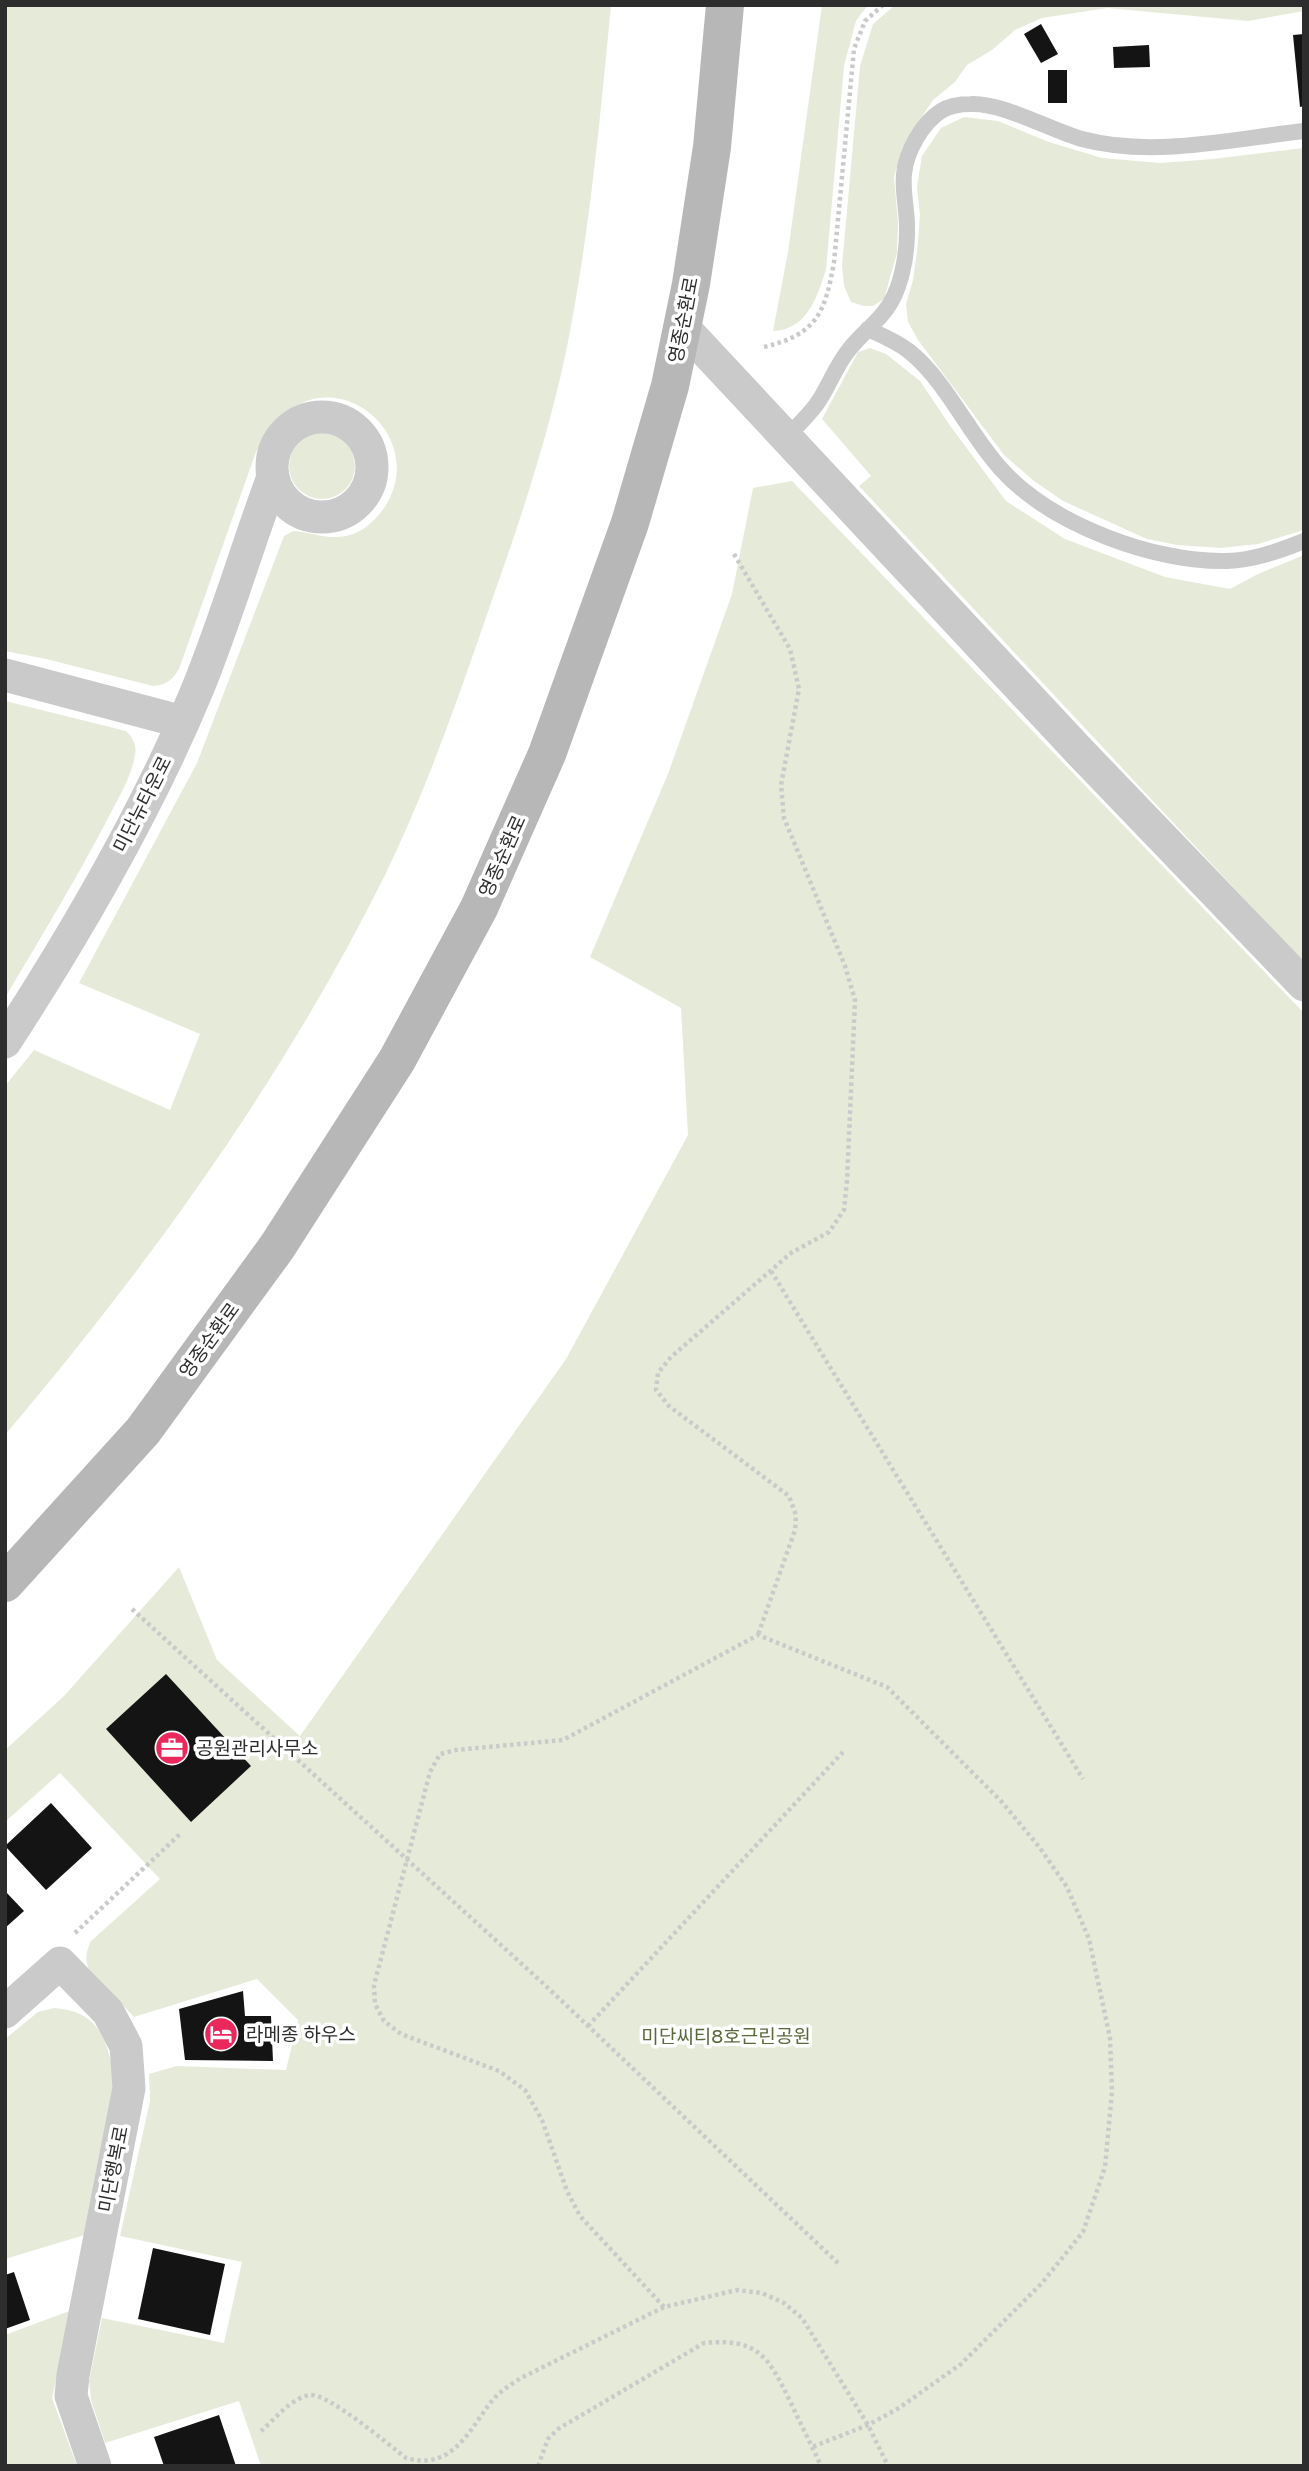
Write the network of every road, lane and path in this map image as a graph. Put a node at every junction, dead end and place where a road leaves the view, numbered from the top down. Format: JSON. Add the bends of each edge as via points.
{"nodes":[{"id":1,"x":725,"y":5,"type":"edge"},
{"id":2,"x":883,"y":5,"type":"edge"},
{"id":3,"x":1304,"y":131,"type":"edge"},
{"id":4,"x":683,"y":327,"type":"junction"},
{"id":5,"x":868,"y":329,"type":"junction"},
{"id":6,"x":764,"y":347,"type":"dead end"},
{"id":7,"x":787,"y":437,"type":"junction"},
{"id":8,"x":273,"y":477,"type":"dead end"},
{"id":9,"x":1304,"y":541,"type":"edge"},
{"id":10,"x":734,"y":554,"type":"dead end"},
{"id":11,"x":5,"y":675,"type":"edge"},
{"id":12,"x":183,"y":722,"type":"junction"},
{"id":13,"x":1304,"y":985,"type":"edge"},
{"id":14,"x":5,"y":1042,"type":"edge"},
{"id":15,"x":771,"y":1271,"type":"junction"},
{"id":16,"x":5,"y":1583,"type":"edge"},
{"id":17,"x":132,"y":1609,"type":"dead end"},
{"id":18,"x":758,"y":1635,"type":"junction"},
{"id":19,"x":843,"y":1752,"type":"dead end"},
{"id":20,"x":1083,"y":1779,"type":"dead end"},
{"id":21,"x":180,"y":1834,"type":"dead end"},
{"id":22,"x":407,"y":1860,"type":"junction"},
{"id":23,"x":60,"y":1963,"type":"junction"},
{"id":24,"x":5,"y":2012,"type":"edge"},
{"id":25,"x":588,"y":2026,"type":"junction"},
{"id":26,"x":839,"y":2264,"type":"dead end"},
{"id":27,"x":664,"y":2307,"type":"junction"},
{"id":28,"x":868,"y":2425,"type":"junction"},
{"id":29,"x":261,"y":2431,"type":"dead end"},
{"id":30,"x":812,"y":2447,"type":"junction"},
{"id":31,"x":95,"y":2466,"type":"edge"},
{"id":32,"x":538,"y":2466,"type":"edge"},
{"id":33,"x":821,"y":2466,"type":"edge"},
{"id":34,"x":888,"y":2466,"type":"edge"}],
"edges":[{"from":1,"to":4,"type":"main road","name":"영종순환로","via":[[712,146]]},
{"from":2,"to":6,"type":"path","via":[[865,21],[854,49],[829,290],[819,316],[803,332]]},
{"from":3,"to":5,"type":"lane","via":[[1176,146],[1124,146],[1083,139],[974,104],[940,111],[911,149],[904,170],[908,231],[903,267],[886,311]]},
{"from":4,"to":7,"type":"street"},
{"from":4,"to":16,"type":"main road","name":"영종순환로","via":[[630,523],[547,754],[479,908],[397,1060],[277,1247],[143,1431]]},
{"from":5,"to":7,"type":"lane","via":[[846,353],[816,406]]},
{"from":5,"to":9,"type":"lane","via":[[910,352],[1002,470],[1026,494],[1062,516],[1124,542],[1195,559],[1259,556]]},
{"from":7,"to":13,"type":"street"},
{"from":8,"to":12,"type":"street","name":"미단뉴타운로"},
{"from":10,"to":15,"type":"path","via":[[790,649],[799,689],[781,785],[783,818],[855,1000],[844,1210],[829,1232],[791,1253]]},
{"from":11,"to":12,"type":"street"},
{"from":12,"to":14,"type":"street","name":"미단뉴타운로","via":[[92,900]]},
{"from":15,"to":18,"type":"path","via":[[671,1357],[659,1373],[656,1390],[669,1406],[789,1496],[796,1515],[794,1530]]},
{"from":15,"to":20,"type":"path"},
{"from":17,"to":22,"type":"path"},
{"from":18,"to":22,"type":"path","via":[[563,1740],[440,1754],[430,1772]]},
{"from":18,"to":28,"type":"path","via":[[887,1686],[1000,1801],[1067,1887],[1089,1938],[1110,2038],[1112,2092],[1105,2167],[1083,2232],[1042,2283],[961,2364],[899,2409]]},
{"from":19,"to":25,"type":"path"},
{"from":21,"to":23,"type":"path","via":[[61,1947]]},
{"from":22,"to":25,"type":"path"},
{"from":22,"to":27,"type":"path","via":[[374,1985],[375,2004],[384,2021],[401,2034],[499,2071],[525,2090],[542,2120],[580,2216]]},
{"from":23,"to":24,"type":"street"},
{"from":23,"to":31,"type":"street","name":"미단행복로","via":[[108,2012],[126,2046],[129,2088],[71,2396]]},
{"from":25,"to":26,"type":"path"},
{"from":27,"to":28,"type":"path","via":[[737,2290],[762,2293],[784,2303],[802,2318]]},
{"from":27,"to":29,"type":"path","via":[[504,2389],[460,2449],[442,2462],[420,2465],[328,2400],[312,2395],[297,2400]]},
{"from":28,"to":30,"type":"path"},
{"from":28,"to":34,"type":"path"},
{"from":30,"to":32,"type":"path","via":[[775,2369],[760,2353],[726,2341],[704,2343],[558,2429],[548,2439]]},
{"from":30,"to":33,"type":"path"}]}
